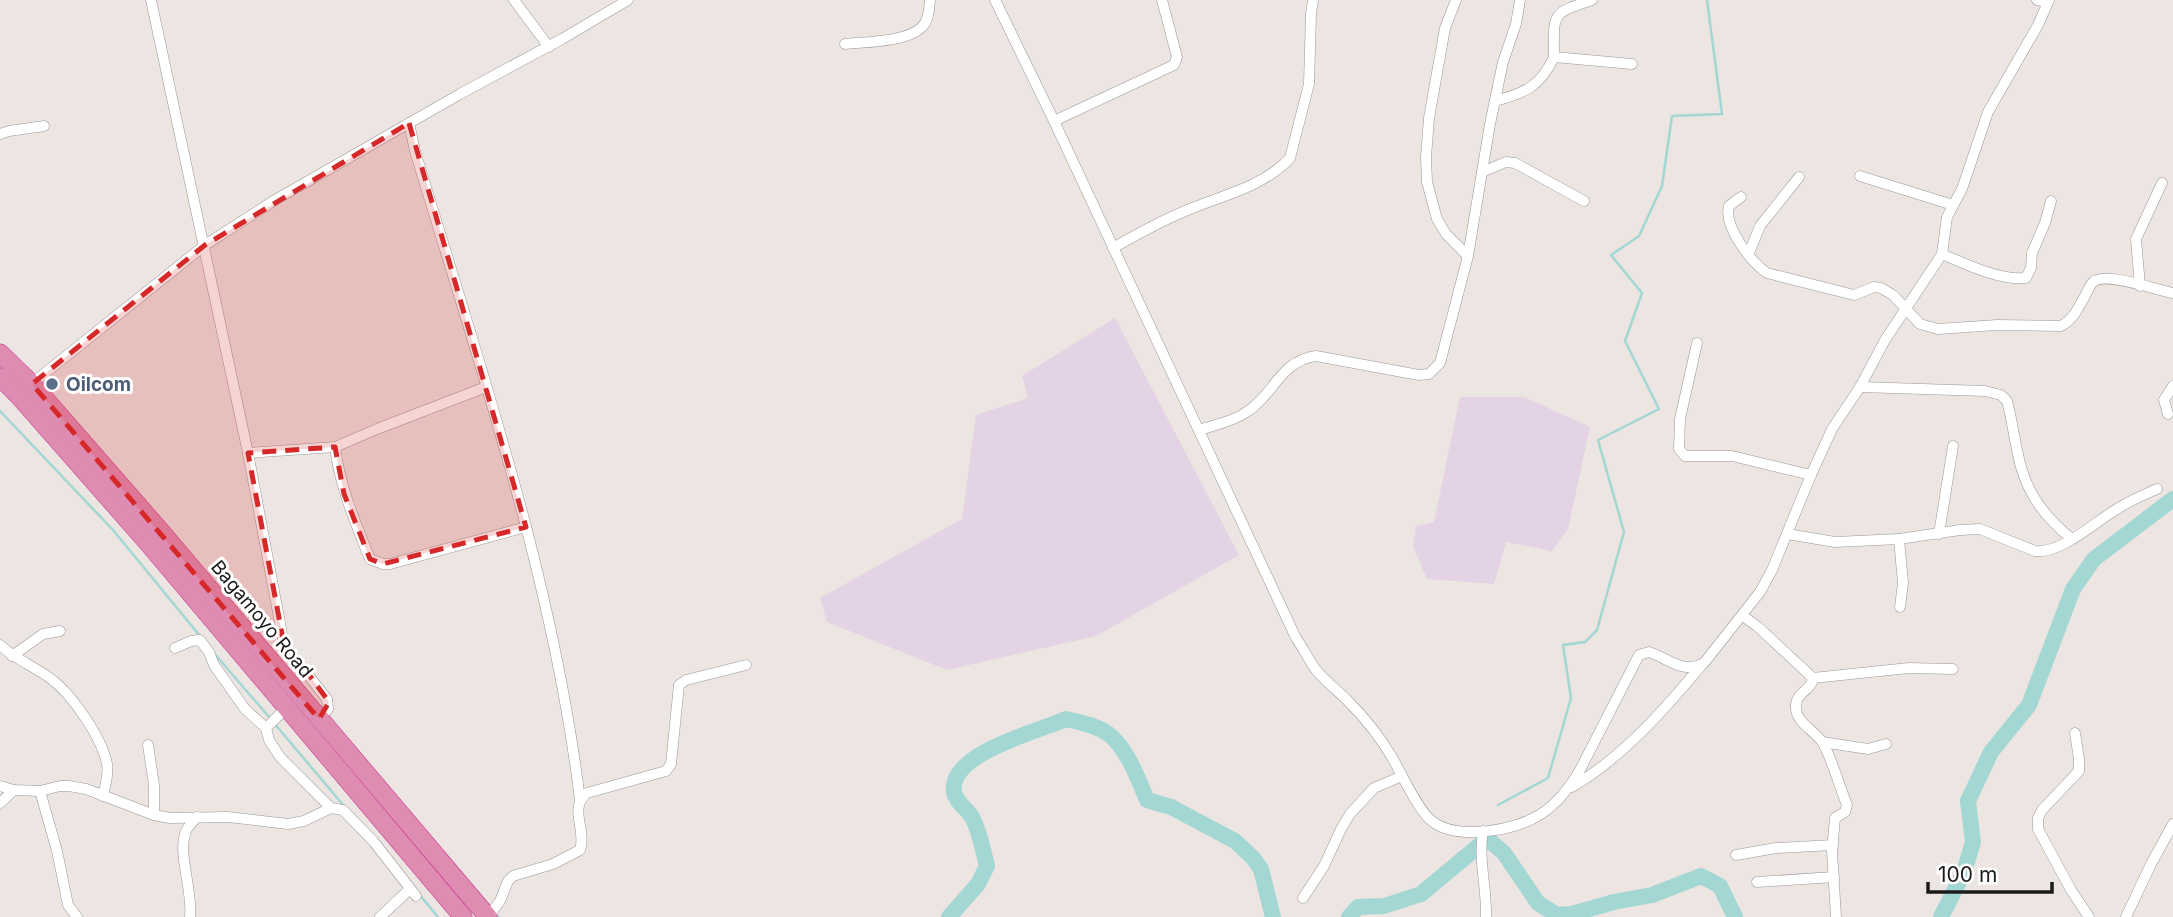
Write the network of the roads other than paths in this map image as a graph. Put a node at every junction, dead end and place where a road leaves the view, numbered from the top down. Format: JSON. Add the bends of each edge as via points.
{"nodes":[{"id":1,"x":151,"y":0,"type":"edge"},
{"id":2,"x":514,"y":0,"type":"edge"},
{"id":3,"x":628,"y":0,"type":"edge"},
{"id":4,"x":930,"y":0,"type":"edge"},
{"id":5,"x":995,"y":0,"type":"edge"},
{"id":6,"x":1162,"y":0,"type":"edge"},
{"id":7,"x":1313,"y":0,"type":"edge"},
{"id":8,"x":1456,"y":0,"type":"edge"},
{"id":9,"x":1520,"y":0,"type":"edge"},
{"id":10,"x":1592,"y":0,"type":"edge"},
{"id":11,"x":2044,"y":1,"type":"edge"},
{"id":12,"x":845,"y":44,"type":"dead end"},
{"id":13,"x":549,"y":47,"type":"junction"},
{"id":14,"x":1554,"y":57,"type":"junction"},
{"id":15,"x":1632,"y":64,"type":"dead end"},
{"id":16,"x":1494,"y":102,"type":"junction"},
{"id":17,"x":1054,"y":121,"type":"junction"},
{"id":18,"x":409,"y":122,"type":"junction"},
{"id":19,"x":44,"y":126,"type":"dead end"},
{"id":20,"x":0,"y":134,"type":"edge"},
{"id":21,"x":1482,"y":172,"type":"junction"},
{"id":22,"x":1860,"y":176,"type":"dead end"},
{"id":23,"x":1799,"y":177,"type":"dead end"},
{"id":24,"x":2162,"y":183,"type":"dead end"},
{"id":25,"x":1741,"y":197,"type":"dead end"},
{"id":26,"x":1584,"y":201,"type":"dead end"},
{"id":27,"x":2051,"y":201,"type":"dead end"},
{"id":28,"x":1953,"y":205,"type":"junction"},
{"id":29,"x":205,"y":245,"type":"junction"},
{"id":30,"x":1113,"y":248,"type":"junction"},
{"id":31,"x":1749,"y":253,"type":"junction"},
{"id":32,"x":1942,"y":254,"type":"junction"},
{"id":33,"x":1468,"y":256,"type":"junction"},
{"id":34,"x":2140,"y":286,"type":"junction"},
{"id":35,"x":2172,"y":296,"type":"edge"},
{"id":36,"x":1906,"y":310,"type":"junction"},
{"id":37,"x":1697,"y":342,"type":"dead end"},
{"id":38,"x":0,"y":353,"type":"edge"},
{"id":39,"x":0,"y":377,"type":"edge"},
{"id":40,"x":2173,"y":386,"type":"edge"},
{"id":41,"x":486,"y":387,"type":"junction"},
{"id":42,"x":1860,"y":387,"type":"junction"},
{"id":43,"x":25,"y":389,"type":"junction"},
{"id":44,"x":2168,"y":414,"type":"dead end"},
{"id":45,"x":1199,"y":430,"type":"junction"},
{"id":46,"x":1953,"y":446,"type":"dead end"},
{"id":47,"x":335,"y":447,"type":"junction"},
{"id":48,"x":248,"y":453,"type":"junction"},
{"id":49,"x":1811,"y":475,"type":"junction"},
{"id":50,"x":2157,"y":489,"type":"dead end"},
{"id":51,"x":526,"y":527,"type":"junction"},
{"id":52,"x":1787,"y":534,"type":"junction"},
{"id":53,"x":1939,"y":534,"type":"junction"},
{"id":54,"x":1899,"y":539,"type":"junction"},
{"id":55,"x":2072,"y":539,"type":"junction"},
{"id":56,"x":1900,"y":607,"type":"dead end"},
{"id":57,"x":1743,"y":616,"type":"junction"},
{"id":58,"x":60,"y":631,"type":"dead end"},
{"id":59,"x":0,"y":645,"type":"edge"},
{"id":60,"x":175,"y":648,"type":"dead end"},
{"id":61,"x":12,"y":656,"type":"junction"},
{"id":62,"x":1703,"y":663,"type":"junction"},
{"id":63,"x":746,"y":665,"type":"dead end"},
{"id":64,"x":1953,"y":669,"type":"dead end"},
{"id":65,"x":1813,"y":678,"type":"junction"},
{"id":66,"x":286,"y":708,"type":"junction"},
{"id":67,"x":319,"y":719,"type":"junction"},
{"id":68,"x":267,"y":728,"type":"junction"},
{"id":69,"x":2075,"y":733,"type":"dead end"},
{"id":70,"x":1822,"y":742,"type":"junction"},
{"id":71,"x":1886,"y":744,"type":"dead end"},
{"id":72,"x":148,"y":745,"type":"dead end"},
{"id":73,"x":1402,"y":776,"type":"junction"},
{"id":74,"x":0,"y":786,"type":"edge"},
{"id":75,"x":1569,"y":788,"type":"junction"},
{"id":76,"x":14,"y":790,"type":"junction"},
{"id":77,"x":40,"y":792,"type":"junction"},
{"id":78,"x":103,"y":796,"type":"junction"},
{"id":79,"x":580,"y":800,"type":"junction"},
{"id":80,"x":0,"y":803,"type":"edge"},
{"id":81,"x":331,"y":808,"type":"junction"},
{"id":82,"x":154,"y":815,"type":"junction"},
{"id":83,"x":197,"y":817,"type":"junction"},
{"id":84,"x":2173,"y":824,"type":"edge"},
{"id":85,"x":1483,"y":831,"type":"junction"},
{"id":86,"x":1833,"y":845,"type":"junction"},
{"id":87,"x":1736,"y":855,"type":"dead end"},
{"id":88,"x":1834,"y":877,"type":"junction"},
{"id":89,"x":1757,"y":882,"type":"dead end"},
{"id":90,"x":1304,"y":898,"type":"dead end"},
{"id":91,"x":68,"y":905,"type":"junction"},
{"id":92,"x":65,"y":917,"type":"edge"},
{"id":93,"x":77,"y":917,"type":"edge"},
{"id":94,"x":190,"y":917,"type":"edge"},
{"id":95,"x":380,"y":917,"type":"edge"},
{"id":96,"x":463,"y":917,"type":"edge"},
{"id":97,"x":488,"y":917,"type":"edge"},
{"id":98,"x":1486,"y":917,"type":"edge"},
{"id":99,"x":1836,"y":917,"type":"edge"},
{"id":100,"x":2089,"y":917,"type":"edge"},
{"id":101,"x":2126,"y":917,"type":"edge"}],
"edges":[{"from":1,"to":29,"type":"street"},
{"from":2,"to":13,"type":"street"},
{"from":3,"to":13,"type":"street"},
{"from":4,"to":12,"type":"street","via":[[928,18],[911,34]]},
{"from":5,"to":17,"type":"street"},
{"from":6,"to":17,"type":"street","via":[[1177,57],[1174,65]]},
{"from":7,"to":30,"type":"street","via":[[1309,84],[1290,158],[1256,183]]},
{"from":8,"to":33,"type":"street","via":[[1445,28],[1429,118],[1427,182],[1437,219]]},
{"from":9,"to":16,"type":"street"},
{"from":10,"to":14,"type":"street","via":[[1557,15]]},
{"from":11,"to":28,"type":"street","via":[[2038,25],[1988,112]]},
{"from":13,"to":18,"type":"street"},
{"from":14,"to":15,"type":"street"},
{"from":14,"to":16,"type":"street","via":[[1534,86]]},
{"from":16,"to":21,"type":"street"},
{"from":17,"to":30,"type":"street"},
{"from":18,"to":29,"type":"street"},
{"from":18,"to":41,"type":"street"},
{"from":19,"to":20,"type":"street"},
{"from":21,"to":26,"type":"street","via":[[1515,163]]},
{"from":21,"to":33,"type":"street"},
{"from":22,"to":28,"type":"street"},
{"from":23,"to":31,"type":"street","via":[[1760,226]]},
{"from":24,"to":34,"type":"street","via":[[2136,239]]},
{"from":25,"to":31,"type":"street","via":[[1729,206],[1727,215]]},
{"from":27,"to":32,"type":"street","via":[[2026,278],[1989,272]]},
{"from":28,"to":32,"type":"street"},
{"from":29,"to":43,"type":"street"},
{"from":29,"to":48,"type":"street"},
{"from":30,"to":45,"type":"street"},
{"from":31,"to":36,"type":"street","via":[[1767,273],[1854,295],[1881,288]]},
{"from":32,"to":36,"type":"street"},
{"from":33,"to":45,"type":"street","via":[[1440,363],[1429,373],[1316,356],[1303,358],[1247,412]]},
{"from":34,"to":35,"type":"street"},
{"from":34,"to":36,"type":"street","via":[[2103,277],[2093,281],[2074,315],[2055,327],[1938,329],[1920,324]]},
{"from":36,"to":42,"type":"street"},
{"from":37,"to":49,"type":"street","via":[[1680,419],[1679,449],[1685,456],[1732,456]]},
{"from":38,"to":43,"type":"highway","name":"Bagamoyo Road"},
{"from":39,"to":43,"type":"highway","name":"Bagamoyo Road"},
{"from":40,"to":44,"type":"street","via":[[2164,400]]},
{"from":41,"to":47,"type":"street"},
{"from":41,"to":51,"type":"street"},
{"from":42,"to":49,"type":"street","via":[[1832,429]]},
{"from":42,"to":55,"type":"street","via":[[1962,388],[2001,395],[2007,401],[2026,482],[2047,516]]},
{"from":43,"to":66,"type":"highway","name":"Bagamoyo Road"},
{"from":43,"to":67,"type":"highway","name":"Bagamoyo Road","via":[[172,544]]},
{"from":45,"to":73,"type":"street","via":[[1296,638],[1316,669],[1373,730]]},
{"from":46,"to":53,"type":"street"},
{"from":47,"to":48,"type":"street"},
{"from":47,"to":51,"type":"street","via":[[344,495],[370,559],[376,562],[390,564]]},
{"from":48,"to":67,"type":"street","via":[[283,639],[329,702]]},
{"from":49,"to":52,"type":"street"},
{"from":50,"to":55,"type":"street"},
{"from":51,"to":79,"type":"street","via":[[563,692]]},
{"from":52,"to":54,"type":"street","via":[[1835,542]]},
{"from":52,"to":57,"type":"street","via":[[1772,570]]},
{"from":53,"to":54,"type":"street"},
{"from":53,"to":55,"type":"street","via":[[1980,529],[2043,552]]},
{"from":54,"to":56,"type":"street"},
{"from":57,"to":62,"type":"street"},
{"from":57,"to":65,"type":"street"},
{"from":58,"to":61,"type":"street","via":[[43,634]]},
{"from":59,"to":61,"type":"street"},
{"from":60,"to":68,"type":"street","via":[[200,640],[244,709]]},
{"from":61,"to":78,"type":"street","via":[[62,687],[88,723],[107,761]]},
{"from":62,"to":75,"type":"street","via":[[1645,729]]},
{"from":62,"to":75,"type":"street","via":[[1690,668],[1652,652],[1639,655]]},
{"from":63,"to":79,"type":"street","via":[[679,685],[671,764],[666,771],[587,793]]},
{"from":64,"to":65,"type":"street","via":[[1909,668]]},
{"from":65,"to":70,"type":"street","via":[[1797,699],[1797,711]]},
{"from":66,"to":68,"type":"street"},
{"from":66,"to":96,"type":"highway","name":"Bagamoyo Road"},
{"from":67,"to":97,"type":"highway","name":"Bagamoyo Road"},
{"from":68,"to":81,"type":"street","via":[[281,757]]},
{"from":69,"to":100,"type":"street","via":[[2079,771],[2042,810],[2038,828]]},
{"from":70,"to":71,"type":"street","via":[[1868,749]]},
{"from":70,"to":86,"type":"street","via":[[1847,805],[1835,818]]},
{"from":72,"to":82,"type":"street"},
{"from":73,"to":85,"type":"street","via":[[1432,822],[1455,830]]},
{"from":73,"to":90,"type":"street","via":[[1374,788],[1350,814]]},
{"from":74,"to":76,"type":"street"},
{"from":75,"to":85,"type":"street","via":[[1540,815]]},
{"from":76,"to":77,"type":"street"},
{"from":76,"to":80,"type":"street"},
{"from":77,"to":78,"type":"street","via":[[69,786]]},
{"from":77,"to":91,"type":"street"},
{"from":78,"to":82,"type":"street"},
{"from":79,"to":97,"type":"street","via":[[580,849],[553,864],[513,876]]},
{"from":81,"to":83,"type":"street","via":[[288,824]]},
{"from":81,"to":95,"type":"street","via":[[343,810],[359,826],[413,893]]},
{"from":82,"to":83,"type":"street"},
{"from":83,"to":94,"type":"street","via":[[184,842]]},
{"from":84,"to":101,"type":"street"},
{"from":85,"to":98,"type":"street"},
{"from":86,"to":87,"type":"street"},
{"from":86,"to":88,"type":"street"},
{"from":88,"to":89,"type":"street"},
{"from":88,"to":99,"type":"street"},
{"from":91,"to":92,"type":"street"},
{"from":91,"to":93,"type":"street"}]}
